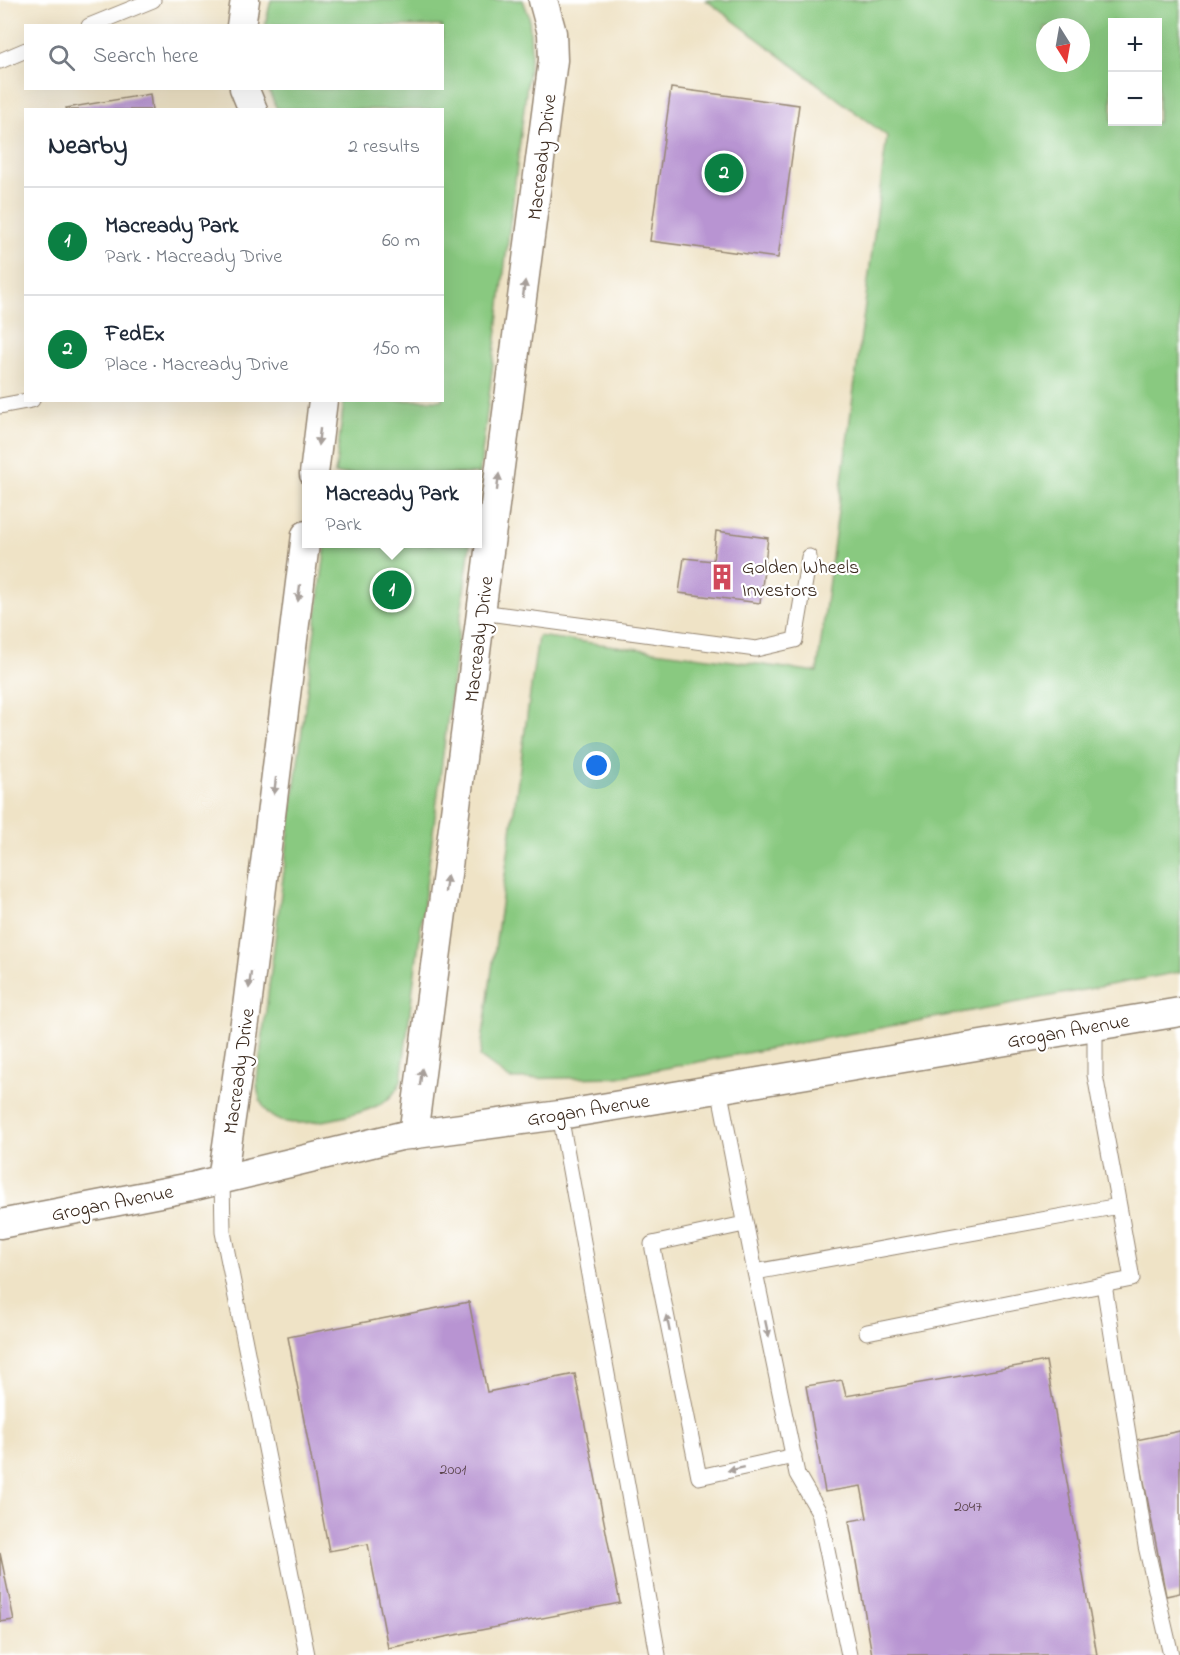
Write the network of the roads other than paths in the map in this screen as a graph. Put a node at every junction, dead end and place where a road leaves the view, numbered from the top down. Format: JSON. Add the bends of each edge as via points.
{"nodes":[{"id":1,"x":153,"y":0,"type":"edge"},
{"id":2,"x":245,"y":0,"type":"edge"},
{"id":3,"x":543,"y":0,"type":"edge"},
{"id":4,"x":94,"y":24,"type":"edge"},
{"id":5,"x":241,"y":24,"type":"edge"},
{"id":6,"x":24,"y":52,"type":"edge"},
{"id":7,"x":0,"y":61,"type":"edge"},
{"id":8,"x":245,"y":90,"type":"edge"},
{"id":9,"x":252,"y":108,"type":"edge"},
{"id":10,"x":24,"y":402,"type":"edge"},
{"id":11,"x":323,"y":402,"type":"edge"},
{"id":12,"x":0,"y":406,"type":"edge"},
{"id":13,"x":314,"y":470,"type":"edge"},
{"id":14,"x":304,"y":548,"type":"edge"},
{"id":15,"x":809,"y":557,"type":"dead end"},
{"id":16,"x":482,"y":612,"type":"junction"},
{"id":17,"x":1180,"y":1012,"type":"edge"},
{"id":18,"x":1095,"y":1027,"type":"junction"},
{"id":19,"x":719,"y":1088,"type":"junction"},
{"id":20,"x":560,"y":1114,"type":"junction"},
{"id":21,"x":413,"y":1135,"type":"junction"},
{"id":22,"x":222,"y":1180,"type":"junction"},
{"id":23,"x":1119,"y":1206,"type":"junction"},
{"id":24,"x":0,"y":1224,"type":"edge"},
{"id":25,"x":744,"y":1224,"type":"junction"},
{"id":26,"x":756,"y":1272,"type":"junction"},
{"id":27,"x":1104,"y":1285,"type":"junction"},
{"id":28,"x":867,"y":1332,"type":"dead end"},
{"id":29,"x":794,"y":1456,"type":"junction"},
{"id":30,"x":308,"y":1655,"type":"edge"},
{"id":31,"x":658,"y":1655,"type":"edge"},
{"id":32,"x":849,"y":1655,"type":"edge"},
{"id":33,"x":1171,"y":1655,"type":"edge"}],
"edges":[{"from":1,"to":4,"type":"lane"},
{"from":2,"to":5,"type":"street"},
{"from":16,"to":3,"type":"street","name":"Macready Drive","one_way":true,"via":[[553,60],[552,33]]},
{"from":6,"to":7,"type":"lane"},
{"from":8,"to":9,"type":"street"},
{"from":10,"to":12,"type":"lane"},
{"from":11,"to":13,"type":"street","one_way":true},
{"from":14,"to":22,"type":"street","name":"Macready Drive","one_way":true},
{"from":15,"to":16,"type":"lane","via":[[795,640],[756,649]]},
{"from":21,"to":16,"type":"street","name":"Macready Drive","one_way":true},
{"from":17,"to":18,"type":"street","name":"Grogan Avenue"},
{"from":18,"to":19,"type":"street","name":"Grogan Avenue"},
{"from":18,"to":23,"type":"lane","via":[[1095,1076]]},
{"from":19,"to":20,"type":"street","name":"Grogan Avenue"},
{"from":19,"to":25,"type":"lane"},
{"from":20,"to":21,"type":"street","name":"Grogan Avenue"},
{"from":20,"to":31,"type":"lane"},
{"from":21,"to":22,"type":"street","name":"Grogan Avenue"},
{"from":22,"to":24,"type":"street","name":"Grogan Avenue"},
{"from":22,"to":30,"type":"lane","via":[[223,1232]]},
{"from":23,"to":26,"type":"lane"},
{"from":23,"to":27,"type":"lane","via":[[1132,1279]]},
{"from":25,"to":26,"type":"lane"},
{"from":29,"to":25,"type":"lane","one_way":true,"via":[[699,1477],[652,1244]]},
{"from":26,"to":29,"type":"lane","one_way":true},
{"from":27,"to":28,"type":"lane"},
{"from":27,"to":33,"type":"lane","via":[[1146,1546]]},
{"from":29,"to":32,"type":"lane","via":[[797,1474],[819,1512]]}]}
